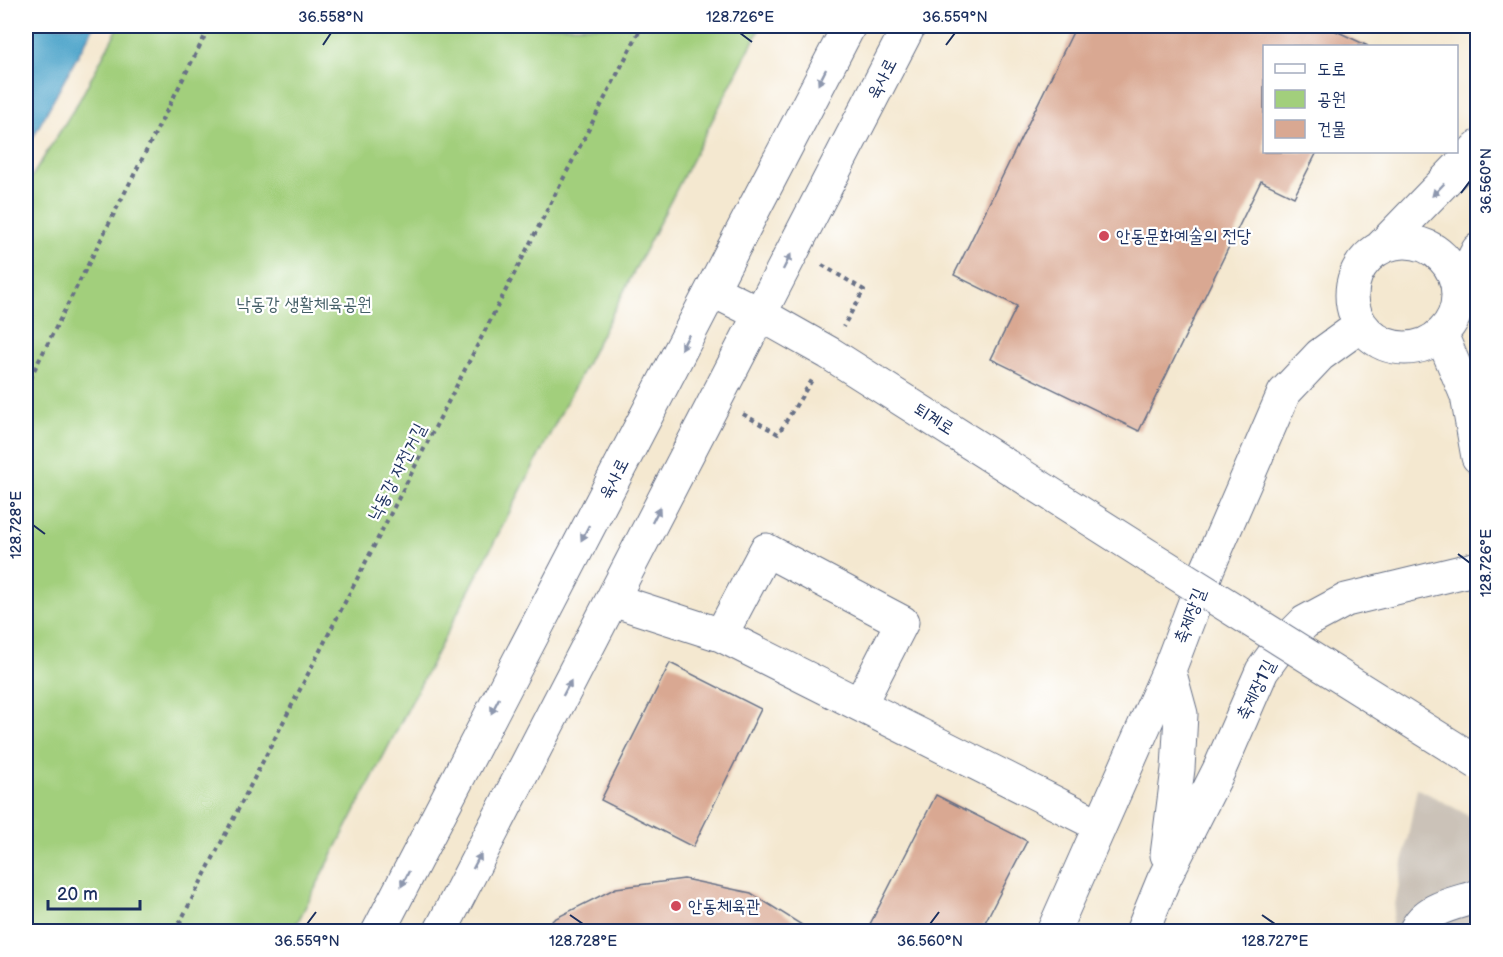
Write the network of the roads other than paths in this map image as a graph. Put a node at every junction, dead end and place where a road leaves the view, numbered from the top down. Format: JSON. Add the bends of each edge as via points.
{"nodes":[{"id":1,"x":849,"y":26,"type":"edge"},
{"id":2,"x":909,"y":26,"type":"edge"},
{"id":3,"x":1478,"y":147,"type":"edge"},
{"id":4,"x":1382,"y":246,"type":"junction"},
{"id":5,"x":1478,"y":249,"type":"edge"},
{"id":6,"x":1458,"y":289,"type":"junction"},
{"id":7,"x":712,"y":290,"type":"junction"},
{"id":8,"x":760,"y":314,"type":"junction"},
{"id":9,"x":1360,"y":326,"type":"junction"},
{"id":10,"x":1441,"y":334,"type":"junction"},
{"id":11,"x":1478,"y":457,"type":"edge"},
{"id":12,"x":1478,"y":568,"type":"edge"},
{"id":13,"x":613,"y":600,"type":"junction"},
{"id":14,"x":721,"y":635,"type":"junction"},
{"id":15,"x":1169,"y":670,"type":"junction"},
{"id":16,"x":860,"y":704,"type":"junction"},
{"id":17,"x":1478,"y":763,"type":"edge"},
{"id":18,"x":1099,"y":825,"type":"junction"},
{"id":19,"x":1163,"y":881,"type":"junction"},
{"id":20,"x":1478,"y":896,"type":"edge"},
{"id":21,"x":378,"y":932,"type":"edge"},
{"id":22,"x":440,"y":932,"type":"edge"},
{"id":23,"x":1053,"y":932,"type":"edge"},
{"id":24,"x":1142,"y":932,"type":"edge"},
{"id":25,"x":1415,"y":932,"type":"edge"}],
"edges":[{"from":1,"to":7,"type":"street","name":"육사로","one_way":true},
{"from":8,"to":2,"type":"street","name":"육사로","one_way":true},
{"from":3,"to":4,"type":"street","one_way":true},
{"from":4,"to":6,"type":"street","via":[[1400,241],[1432,248],[1454,272]]},
{"from":4,"to":9,"type":"street","via":[[1367,256],[1356,272],[1351,290]]},
{"from":5,"to":6,"type":"street"},
{"from":6,"to":10,"type":"street","via":[[1457,306]]},
{"from":7,"to":8,"type":"street","name":"퇴계로"},
{"from":7,"to":21,"type":"street","name":"육사로","one_way":true},
{"from":13,"to":8,"type":"street","name":"육사로","one_way":true},
{"from":8,"to":17,"type":"street","name":"퇴계로","bridge":true,"via":[[830,353]]},
{"from":9,"to":10,"type":"street","via":[[1390,347],[1427,344]]},
{"from":9,"to":15,"type":"street","name":"축제장길","via":[[1320,355],[1284,393]]},
{"from":10,"to":11,"type":"street","via":[[1467,396]]},
{"from":12,"to":19,"type":"street","name":"축제장1길","via":[[1346,600],[1298,628],[1262,671],[1219,770]]},
{"from":13,"to":14,"type":"street"},
{"from":22,"to":13,"type":"street","name":"육사로","one_way":true},
{"from":14,"to":16,"type":"street"},
{"from":14,"to":16,"type":"street","via":[[766,550],[902,622]]},
{"from":15,"to":18,"type":"street","name":"축제장길"},
{"from":15,"to":19,"type":"street","via":[[1181,714]]},
{"from":16,"to":18,"type":"street"},
{"from":18,"to":23,"type":"street","name":"축제장길"},
{"from":19,"to":24,"type":"street","name":"축제장1길"},
{"from":20,"to":25,"type":"street","via":[[1428,912]]}]}
